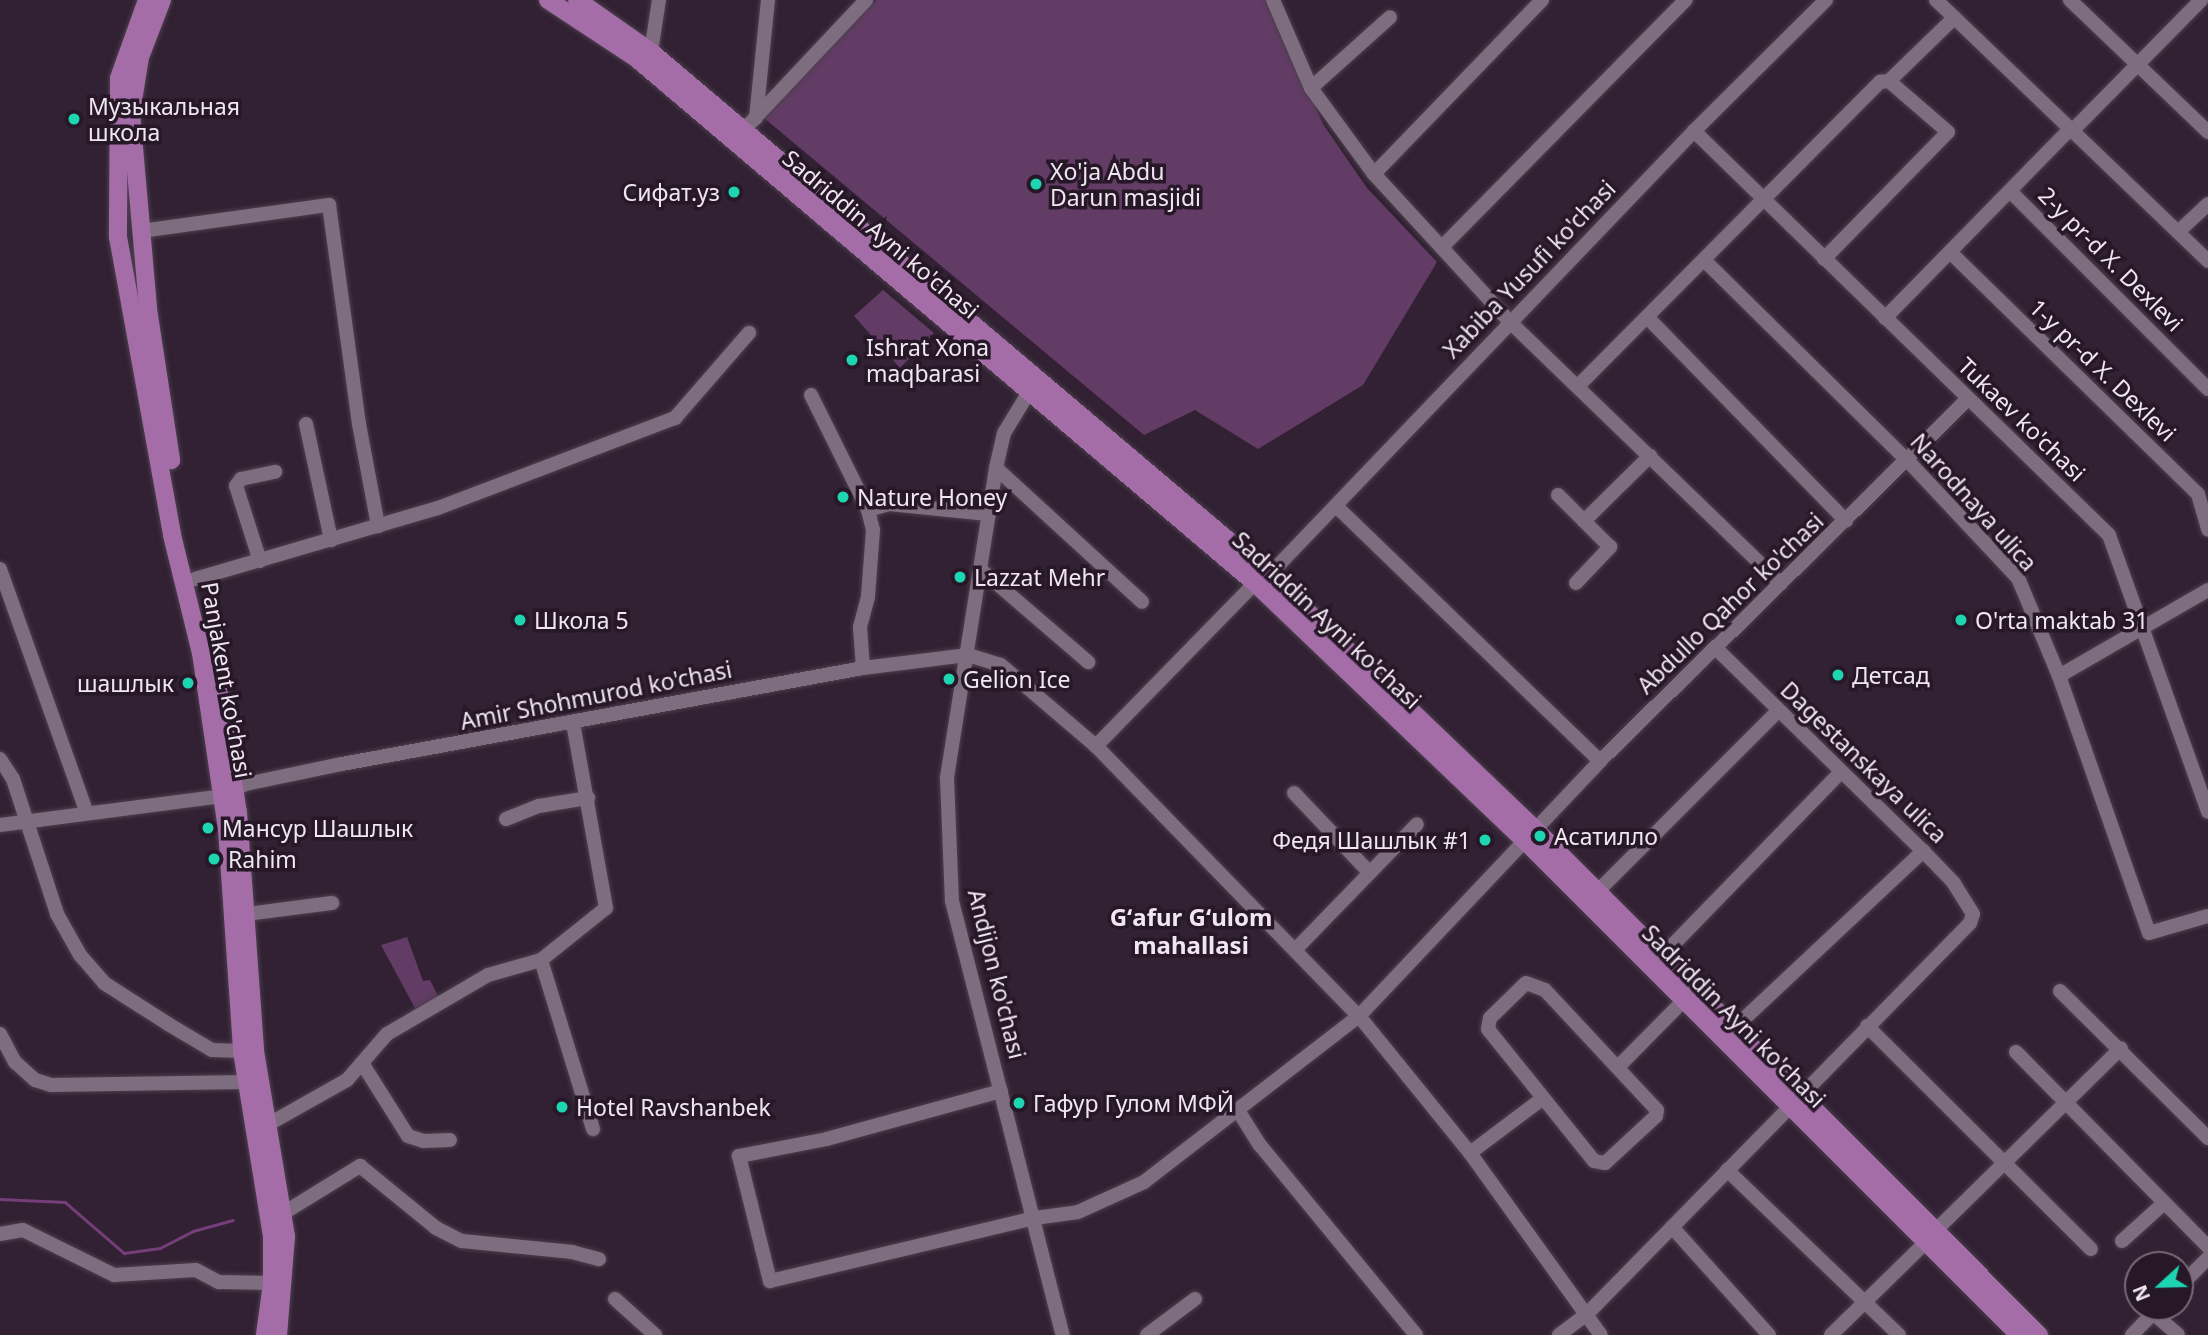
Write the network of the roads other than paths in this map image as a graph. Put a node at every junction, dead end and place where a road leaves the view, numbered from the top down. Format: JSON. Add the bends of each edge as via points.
{"nodes":[{"id":1,"x":147,"y":0,"type":"edge"},
{"id":2,"x":162,"y":0,"type":"edge"},
{"id":3,"x":548,"y":0,"type":"edge"},
{"id":4,"x":577,"y":0,"type":"edge"},
{"id":5,"x":659,"y":0,"type":"edge"},
{"id":6,"x":768,"y":0,"type":"edge"},
{"id":7,"x":866,"y":0,"type":"edge"},
{"id":8,"x":1273,"y":0,"type":"edge"},
{"id":9,"x":1542,"y":0,"type":"edge"},
{"id":10,"x":1686,"y":0,"type":"edge"},
{"id":11,"x":1826,"y":0,"type":"edge"},
{"id":12,"x":1936,"y":0,"type":"edge"},
{"id":13,"x":2070,"y":0,"type":"edge"},
{"id":14,"x":2201,"y":0,"type":"edge"},
{"id":15,"x":1390,"y":17,"type":"dead end"},
{"id":16,"x":1954,"y":18,"type":"junction"},
{"id":17,"x":651,"y":52,"type":"junction"},
{"id":18,"x":2138,"y":66,"type":"junction"},
{"id":19,"x":1889,"y":81,"type":"junction"},
{"id":20,"x":1311,"y":88,"type":"junction"},
{"id":21,"x":756,"y":118,"type":"junction"},
{"id":22,"x":2071,"y":130,"type":"junction"},
{"id":23,"x":1694,"y":131,"type":"junction"},
{"id":24,"x":2208,"y":132,"type":"edge"},
{"id":25,"x":737,"y":137,"type":"junction"},
{"id":26,"x":1374,"y":174,"type":"junction"},
{"id":27,"x":136,"y":186,"type":"junction"},
{"id":28,"x":115,"y":188,"type":"junction"},
{"id":29,"x":2011,"y":192,"type":"junction"},
{"id":30,"x":1764,"y":200,"type":"junction"},
{"id":31,"x":2208,"y":204,"type":"edge"},
{"id":32,"x":141,"y":231,"type":"junction"},
{"id":33,"x":2178,"y":232,"type":"junction"},
{"id":34,"x":1441,"y":247,"type":"junction"},
{"id":35,"x":1951,"y":253,"type":"junction"},
{"id":36,"x":1824,"y":259,"type":"junction"},
{"id":37,"x":2208,"y":261,"type":"edge"},
{"id":38,"x":1706,"y":262,"type":"junction"},
{"id":39,"x":1885,"y":318,"type":"junction"},
{"id":40,"x":1649,"y":319,"type":"junction"},
{"id":41,"x":1509,"y":321,"type":"junction"},
{"id":42,"x":749,"y":333,"type":"dead end"},
{"id":43,"x":1034,"y":384,"type":"junction"},
{"id":44,"x":1578,"y":386,"type":"junction"},
{"id":45,"x":2208,"y":389,"type":"edge"},
{"id":46,"x":811,"y":395,"type":"dead end"},
{"id":47,"x":1968,"y":399,"type":"junction"},
{"id":48,"x":306,"y":424,"type":"dead end"},
{"id":49,"x":1650,"y":456,"type":"junction"},
{"id":50,"x":1908,"y":461,"type":"junction"},
{"id":51,"x":996,"y":468,"type":"junction"},
{"id":52,"x":275,"y":472,"type":"dead end"},
{"id":53,"x":2203,"y":491,"type":"edge"},
{"id":54,"x":1558,"y":495,"type":"dead end"},
{"id":55,"x":1336,"y":506,"type":"junction"},
{"id":56,"x":868,"y":510,"type":"junction"},
{"id":57,"x":988,"y":514,"type":"junction"},
{"id":58,"x":1584,"y":520,"type":"junction"},
{"id":59,"x":1846,"y":520,"type":"junction"},
{"id":60,"x":378,"y":526,"type":"junction"},
{"id":61,"x":2208,"y":530,"type":"edge"},
{"id":62,"x":331,"y":540,"type":"junction"},
{"id":63,"x":260,"y":561,"type":"junction"},
{"id":64,"x":0,"y":569,"type":"edge"},
{"id":65,"x":980,"y":569,"type":"junction"},
{"id":66,"x":195,"y":579,"type":"junction"},
{"id":67,"x":1262,"y":579,"type":"junction"},
{"id":68,"x":1576,"y":583,"type":"dead end"},
{"id":69,"x":1781,"y":584,"type":"junction"},
{"id":70,"x":2208,"y":590,"type":"edge"},
{"id":71,"x":1142,"y":602,"type":"dead end"},
{"id":72,"x":2140,"y":629,"type":"junction"},
{"id":73,"x":1716,"y":648,"type":"junction"},
{"id":74,"x":968,"y":655,"type":"junction"},
{"id":75,"x":1088,"y":662,"type":"dead end"},
{"id":76,"x":863,"y":668,"type":"junction"},
{"id":77,"x":2059,"y":676,"type":"junction"},
{"id":78,"x":1778,"y":711,"type":"junction"},
{"id":79,"x":573,"y":722,"type":"junction"},
{"id":80,"x":1096,"y":746,"type":"junction"},
{"id":81,"x":0,"y":759,"type":"edge"},
{"id":82,"x":1601,"y":761,"type":"junction"},
{"id":83,"x":1840,"y":773,"type":"junction"},
{"id":84,"x":229,"y":792,"type":"junction"},
{"id":85,"x":1294,"y":793,"type":"dead end"},
{"id":86,"x":588,"y":798,"type":"junction"},
{"id":87,"x":2208,"y":812,"type":"edge"},
{"id":88,"x":87,"y":813,"type":"junction"},
{"id":89,"x":506,"y":818,"type":"dead end"},
{"id":90,"x":27,"y":821,"type":"junction"},
{"id":91,"x":1417,"y":824,"type":"dead end"},
{"id":92,"x":0,"y":825,"type":"edge"},
{"id":93,"x":1531,"y":836,"type":"junction"},
{"id":94,"x":1923,"y":850,"type":"junction"},
{"id":95,"x":1370,"y":873,"type":"junction"},
{"id":96,"x":1596,"y":892,"type":"junction"},
{"id":97,"x":332,"y":903,"type":"dead end"},
{"id":98,"x":247,"y":914,"type":"junction"},
{"id":99,"x":2208,"y":916,"type":"edge"},
{"id":100,"x":1295,"y":950,"type":"junction"},
{"id":101,"x":1662,"y":956,"type":"junction"},
{"id":102,"x":541,"y":960,"type":"junction"},
{"id":103,"x":2060,"y":991,"type":"dead end"},
{"id":104,"x":1684,"y":1000,"type":"junction"},
{"id":105,"x":1359,"y":1016,"type":"junction"},
{"id":106,"x":1867,"y":1026,"type":"junction"},
{"id":107,"x":1732,"y":1030,"type":"junction"},
{"id":108,"x":0,"y":1034,"type":"edge"},
{"id":109,"x":2121,"y":1048,"type":"junction"},
{"id":110,"x":242,"y":1051,"type":"junction"},
{"id":111,"x":2016,"y":1052,"type":"dead end"},
{"id":112,"x":362,"y":1063,"type":"junction"},
{"id":113,"x":1618,"y":1067,"type":"junction"},
{"id":114,"x":246,"y":1082,"type":"junction"},
{"id":115,"x":1001,"y":1091,"type":"junction"},
{"id":116,"x":1542,"y":1099,"type":"junction"},
{"id":117,"x":2069,"y":1101,"type":"junction"},
{"id":118,"x":1794,"y":1102,"type":"junction"},
{"id":119,"x":1238,"y":1112,"type":"junction"},
{"id":120,"x":267,"y":1125,"type":"junction"},
{"id":121,"x":593,"y":1129,"type":"dead end"},
{"id":122,"x":2208,"y":1138,"type":"edge"},
{"id":123,"x":450,"y":1140,"type":"dead end"},
{"id":124,"x":1470,"y":1153,"type":"junction"},
{"id":125,"x":2006,"y":1164,"type":"junction"},
{"id":126,"x":1727,"y":1170,"type":"junction"},
{"id":127,"x":2164,"y":1203,"type":"junction"},
{"id":128,"x":282,"y":1214,"type":"junction"},
{"id":129,"x":1035,"y":1218,"type":"junction"},
{"id":130,"x":1672,"y":1227,"type":"junction"},
{"id":131,"x":0,"y":1234,"type":"edge"},
{"id":132,"x":1929,"y":1237,"type":"junction"},
{"id":133,"x":2122,"y":1241,"type":"dead end"},
{"id":134,"x":2208,"y":1247,"type":"edge"},
{"id":135,"x":2091,"y":1249,"type":"dead end"},
{"id":136,"x":2208,"y":1258,"type":"edge"},
{"id":137,"x":599,"y":1259,"type":"dead end"},
{"id":138,"x":2194,"y":1272,"type":"edge"},
{"id":139,"x":272,"y":1283,"type":"junction"},
{"id":140,"x":615,"y":1298,"type":"dead end"},
{"id":141,"x":1195,"y":1299,"type":"dead end"},
{"id":142,"x":1864,"y":1303,"type":"junction"},
{"id":143,"x":1586,"y":1315,"type":"junction"},
{"id":144,"x":2145,"y":1321,"type":"edge"},
{"id":145,"x":2166,"y":1321,"type":"edge"},
{"id":146,"x":265,"y":1335,"type":"edge"},
{"id":147,"x":278,"y":1335,"type":"edge"},
{"id":148,"x":655,"y":1335,"type":"edge"},
{"id":149,"x":1063,"y":1335,"type":"edge"},
{"id":150,"x":1147,"y":1335,"type":"edge"},
{"id":151,"x":1416,"y":1335,"type":"edge"},
{"id":152,"x":1559,"y":1335,"type":"edge"},
{"id":153,"x":1601,"y":1335,"type":"edge"},
{"id":154,"x":1769,"y":1335,"type":"edge"},
{"id":155,"x":1831,"y":1335,"type":"edge"},
{"id":156,"x":1899,"y":1335,"type":"edge"},
{"id":157,"x":2019,"y":1335,"type":"edge"},
{"id":158,"x":2039,"y":1335,"type":"edge"},
{"id":159,"x":2132,"y":1335,"type":"edge"},
{"id":160,"x":2178,"y":1335,"type":"edge"}],
"edges":[{"from":1,"to":28,"type":"main road","name":"Panjakent ko'chasi","via":[[121,65]]},
{"from":2,"to":27,"type":"main road","name":"Panjakent ko'chasi","via":[[140,57],[132,95]]},
{"from":3,"to":25,"type":"main road","name":"Sadriddin Ayni ko'chasi","via":[[636,58]]},
{"from":4,"to":17,"type":"main road","name":"Sadriddin Ayni ko'chasi"},
{"from":5,"to":17,"type":"street"},
{"from":6,"to":21,"type":"street"},
{"from":7,"to":21,"type":"street"},
{"from":8,"to":20,"type":"street"},
{"from":9,"to":26,"type":"street"},
{"from":10,"to":34,"type":"street"},
{"from":11,"to":23,"type":"street","name":"Xabiba Yusufi ko'chasi"},
{"from":12,"to":16,"type":"street"},
{"from":13,"to":18,"type":"street"},
{"from":14,"to":18,"type":"street"},
{"from":15,"to":20,"type":"street"},
{"from":16,"to":19,"type":"street"},
{"from":16,"to":22,"type":"street"},
{"from":17,"to":25,"type":"main road","name":"Sadriddin Ayni ko'chasi"},
{"from":18,"to":22,"type":"street"},
{"from":18,"to":24,"type":"street"},
{"from":19,"to":30,"type":"street","via":[[1880,82]]},
{"from":19,"to":36,"type":"street","via":[[1948,132]]},
{"from":20,"to":26,"type":"street"},
{"from":21,"to":25,"type":"street"},
{"from":22,"to":29,"type":"street"},
{"from":22,"to":33,"type":"street"},
{"from":23,"to":30,"type":"street","name":"Tukaev ko'chasi"},
{"from":23,"to":41,"type":"street","name":"Xabiba Yusufi ko'chasi"},
{"from":25,"to":43,"type":"main road","name":"Sadriddin Ayni ko'chasi"},
{"from":26,"to":34,"type":"street"},
{"from":27,"to":28,"type":"main road"},
{"from":27,"to":32,"type":"main road","name":"Panjakent ko'chasi"},
{"from":28,"to":84,"type":"main road","name":"Panjakent ko'chasi","via":[[118,237],[172,535]]},
{"from":29,"to":35,"type":"street"},
{"from":29,"to":45,"type":"street","name":"2-y pr-d X. Dexlevi"},
{"from":30,"to":36,"type":"street","name":"Tukaev ko'chasi"},
{"from":30,"to":38,"type":"street"},
{"from":31,"to":33,"type":"street"},
{"from":32,"to":60,"type":"street","via":[[330,205],[359,424]]},
{"from":32,"to":66,"type":"main road","name":"Panjakent ko'chasi","via":[[176,495]]},
{"from":33,"to":37,"type":"street"},
{"from":34,"to":41,"type":"street"},
{"from":35,"to":39,"type":"street"},
{"from":35,"to":53,"type":"street","name":"1-y pr-d X. Dexlevi"},
{"from":36,"to":39,"type":"street","name":"Tukaev ko'chasi"},
{"from":38,"to":40,"type":"street"},
{"from":38,"to":50,"type":"street","name":"Narodnaya ulica"},
{"from":39,"to":47,"type":"street","name":"Tukaev ko'chasi"},
{"from":40,"to":44,"type":"street"},
{"from":40,"to":59,"type":"street"},
{"from":41,"to":44,"type":"street"},
{"from":41,"to":55,"type":"street","name":"Xabiba Yusufi ko'chasi"},
{"from":42,"to":60,"type":"street","via":[[675,418]]},
{"from":43,"to":51,"type":"street","name":"Andijon ko'chasi","via":[[1004,433]]},
{"from":43,"to":67,"type":"main road","name":"Sadriddin Ayni ko'chasi"},
{"from":44,"to":49,"type":"street"},
{"from":46,"to":56,"type":"street"},
{"from":47,"to":50,"type":"street","name":"Abdullo Qahor ko'chasi"},
{"from":47,"to":72,"type":"street","name":"Tukaev ko'chasi","via":[[2109,536]]},
{"from":48,"to":62,"type":"street"},
{"from":49,"to":58,"type":"street"},
{"from":49,"to":69,"type":"street"},
{"from":50,"to":59,"type":"street","name":"Abdullo Qahor ko'chasi"},
{"from":50,"to":77,"type":"street","name":"Narodnaya ulica","via":[[2018,578]]},
{"from":51,"to":57,"type":"street","name":"Andijon ko'chasi"},
{"from":51,"to":71,"type":"street"},
{"from":52,"to":63,"type":"street","via":[[241,479],[236,486]]},
{"from":53,"to":61,"type":"street","name":"1-y pr-d X. Dexlevi"},
{"from":54,"to":58,"type":"street"},
{"from":55,"to":67,"type":"street","name":"Xabiba Yusufi ko'chasi"},
{"from":55,"to":82,"type":"street"},
{"from":56,"to":57,"type":"street","via":[[889,504]]},
{"from":56,"to":76,"type":"street","via":[[873,550],[860,627]]},
{"from":57,"to":65,"type":"street","name":"Andijon ko'chasi"},
{"from":58,"to":68,"type":"street","via":[[1610,547]]},
{"from":59,"to":69,"type":"street","name":"Abdullo Qahor ko'chasi"},
{"from":60,"to":62,"type":"street"},
{"from":62,"to":63,"type":"street"},
{"from":63,"to":66,"type":"street"},
{"from":64,"to":88,"type":"street"},
{"from":65,"to":74,"type":"street","name":"Andijon ko'chasi"},
{"from":65,"to":75,"type":"street"},
{"from":66,"to":84,"type":"main road","name":"Panjakent ko'chasi","via":[[217,673]]},
{"from":67,"to":80,"type":"street","name":"Xabiba Yusufi ko'chasi"},
{"from":67,"to":93,"type":"main road","name":"Sadriddin Ayni ko'chasi"},
{"from":69,"to":73,"type":"street","name":"Abdullo Qahor ko'chasi"},
{"from":70,"to":72,"type":"street"},
{"from":72,"to":77,"type":"street"},
{"from":72,"to":87,"type":"street","name":"Tukaev ko'chasi"},
{"from":73,"to":78,"type":"street","name":"Dagestanskaya ulica"},
{"from":73,"to":82,"type":"street","name":"Abdullo Qahor ko'chasi"},
{"from":74,"to":76,"type":"street","name":"Amir Shohmurod ko'chasi"},
{"from":74,"to":80,"type":"street","via":[[1001,665]]},
{"from":74,"to":115,"type":"street","name":"Andijon ko'chasi","via":[[947,778],[952,901]]},
{"from":76,"to":79,"type":"street","name":"Amir Shohmurod ko'chasi"},
{"from":77,"to":99,"type":"street","name":"Narodnaya ulica","via":[[2149,933]]},
{"from":78,"to":83,"type":"street","name":"Dagestanskaya ulica"},
{"from":78,"to":96,"type":"street"},
{"from":79,"to":84,"type":"street","name":"Amir Shohmurod ko'chasi"},
{"from":79,"to":86,"type":"street"},
{"from":80,"to":100,"type":"street"},
{"from":81,"to":90,"type":"street","via":[[13,779]]},
{"from":82,"to":93,"type":"street","name":"Abdullo Qahor ko'chasi"},
{"from":83,"to":94,"type":"street","name":"Dagestanskaya ulica"},
{"from":83,"to":101,"type":"street"},
{"from":84,"to":88,"type":"street","name":"Amir Shohmurod ko'chasi"},
{"from":84,"to":98,"type":"main road","name":"Panjakent ko'chasi"},
{"from":84,"to":110,"type":"main road","name":"Panjakent ko'chasi"},
{"from":85,"to":95,"type":"street"},
{"from":86,"to":89,"type":"street","via":[[539,806]]},
{"from":86,"to":102,"type":"street","via":[[606,908]]},
{"from":88,"to":90,"type":"street","name":"Amir Shohmurod ko'chasi"},
{"from":90,"to":92,"type":"street","name":"Amir Shohmurod ko'chasi"},
{"from":90,"to":110,"type":"street","via":[[57,914],[80,955],[104,983],[212,1050]]},
{"from":91,"to":95,"type":"street"},
{"from":93,"to":96,"type":"main road","name":"Sadriddin Ayni ko'chasi"},
{"from":93,"to":104,"type":"main road","name":"Sadriddin Ayni ko'chasi"},
{"from":93,"to":105,"type":"street","name":"Abdullo Qahor ko'chasi"},
{"from":94,"to":106,"type":"street","name":"Dagestanskaya ulica","via":[[1954,883],[1973,914],[1970,923]]},
{"from":94,"to":107,"type":"street"},
{"from":95,"to":100,"type":"street"},
{"from":96,"to":101,"type":"main road","name":"Sadriddin Ayni ko'chasi"},
{"from":97,"to":98,"type":"street"},
{"from":98,"to":120,"type":"main road","name":"Panjakent ko'chasi","via":[[255,1051]]},
{"from":100,"to":105,"type":"street"},
{"from":101,"to":107,"type":"main road","name":"Sadriddin Ayni ko'chasi"},
{"from":102,"to":112,"type":"street","via":[[488,975],[387,1034]]},
{"from":102,"to":121,"type":"street"},
{"from":103,"to":109,"type":"street"},
{"from":104,"to":113,"type":"street"},
{"from":104,"to":118,"type":"main road","name":"Sadriddin Ayni ko'chasi"},
{"from":105,"to":119,"type":"street","name":"Abdullo Qahor ko'chasi"},
{"from":105,"to":124,"type":"street"},
{"from":106,"to":118,"type":"street"},
{"from":106,"to":125,"type":"street"},
{"from":107,"to":118,"type":"main road","name":"Sadriddin Ayni ko'chasi"},
{"from":108,"to":114,"type":"street","via":[[15,1062],[34,1080],[51,1086]]},
{"from":109,"to":117,"type":"street"},
{"from":109,"to":122,"type":"street"},
{"from":110,"to":114,"type":"main road","name":"Panjakent ko'chasi"},
{"from":111,"to":117,"type":"street"},
{"from":112,"to":120,"type":"street","via":[[347,1080]]},
{"from":112,"to":123,"type":"street","via":[[408,1136],[423,1142]]},
{"from":113,"to":116,"type":"street","via":[[1653,1104],[1656,1116],[1605,1163],[1594,1161]]},
{"from":113,"to":116,"type":"street","via":[[1545,990],[1526,983],[1490,1018],[1488,1029]]},
{"from":114,"to":139,"type":"main road","name":"Panjakent ko'chasi","via":[[272,1237]]},
{"from":115,"to":129,"type":"street","name":"Andijon ko'chasi"},
{"from":115,"to":129,"type":"street","name":"Abdullo Qahor ko'chasi","via":[[827,1139],[739,1156],[770,1281]]},
{"from":116,"to":124,"type":"street"},
{"from":117,"to":125,"type":"street"},
{"from":117,"to":127,"type":"street"},
{"from":118,"to":126,"type":"street"},
{"from":118,"to":132,"type":"main road","name":"Sadriddin Ayni ko'chasi"},
{"from":119,"to":129,"type":"street","name":"Abdullo Qahor ko'chasi","via":[[1144,1182],[1078,1212]]},
{"from":119,"to":151,"type":"street"},
{"from":120,"to":128,"type":"main road","name":"Panjakent ko'chasi"},
{"from":124,"to":143,"type":"street"},
{"from":125,"to":132,"type":"street"},
{"from":125,"to":135,"type":"street"},
{"from":126,"to":130,"type":"street"},
{"from":126,"to":142,"type":"street"},
{"from":127,"to":133,"type":"street"},
{"from":127,"to":134,"type":"street"},
{"from":128,"to":137,"type":"street","via":[[360,1166],[436,1228],[462,1241]]},
{"from":128,"to":147,"type":"main road","name":"Panjakent ko'chasi","via":[[286,1261]]},
{"from":129,"to":149,"type":"street","name":"Andijon ko'chasi"},
{"from":130,"to":143,"type":"street"},
{"from":130,"to":154,"type":"street"},
{"from":131,"to":139,"type":"street","via":[[23,1230],[114,1275],[196,1270],[219,1282]]},
{"from":132,"to":142,"type":"street"},
{"from":132,"to":157,"type":"main road","name":"Sadriddin Ayni ko'chasi"},
{"from":132,"to":158,"type":"main road","name":"Sadriddin Ayni ko'chasi"},
{"from":136,"to":138,"type":"street"},
{"from":139,"to":146,"type":"main road","name":"Panjakent ko'chasi"},
{"from":140,"to":148,"type":"street"},
{"from":141,"to":150,"type":"street"},
{"from":142,"to":155,"type":"street"},
{"from":142,"to":156,"type":"street"},
{"from":143,"to":152,"type":"street"},
{"from":143,"to":153,"type":"street"},
{"from":144,"to":159,"type":"street"},
{"from":145,"to":160,"type":"street"}]}
